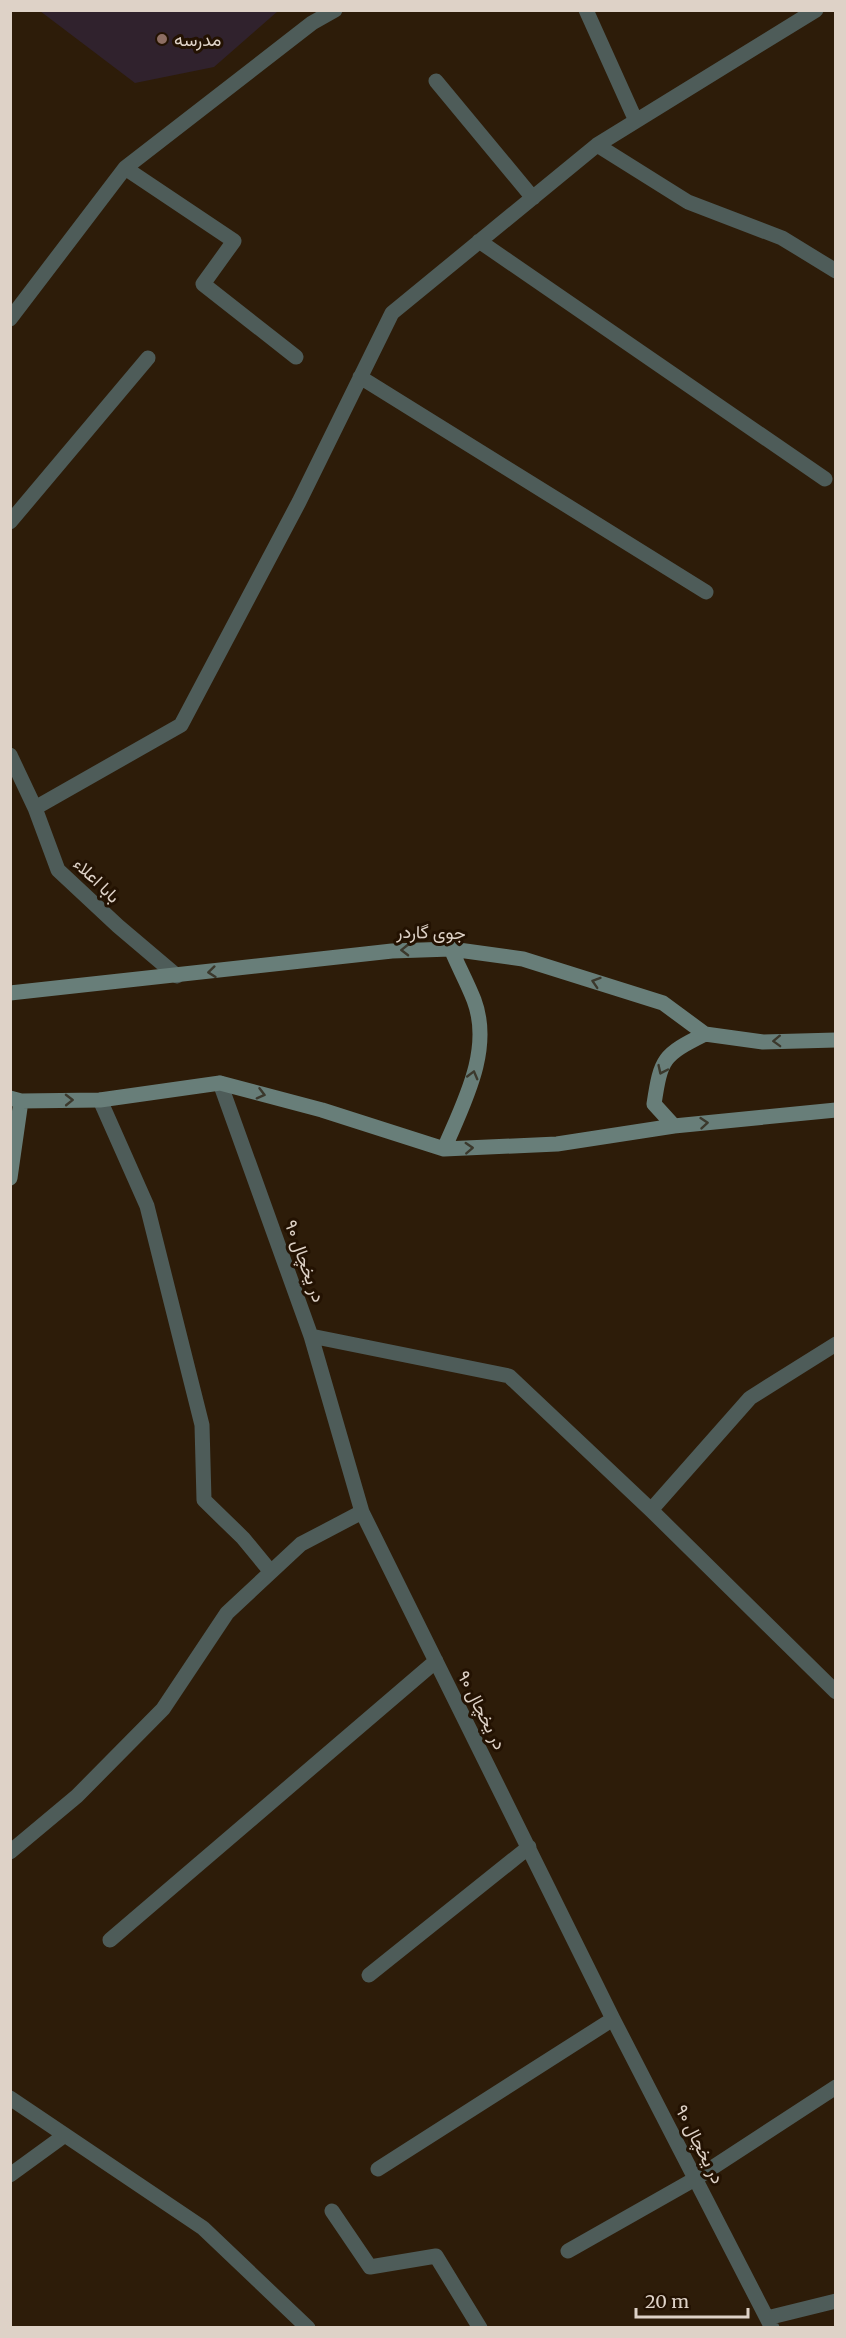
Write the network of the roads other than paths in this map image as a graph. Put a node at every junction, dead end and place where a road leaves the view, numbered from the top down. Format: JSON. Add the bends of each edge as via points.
{"nodes":[{"id":1,"x":335,"y":10,"type":"edge"},
{"id":2,"x":586,"y":10,"type":"edge"},
{"id":3,"x":816,"y":10,"type":"edge"},
{"id":4,"x":436,"y":81,"type":"dead end"},
{"id":5,"x":636,"y":121,"type":"junction"},
{"id":6,"x":597,"y":145,"type":"junction"},
{"id":7,"x":125,"y":168,"type":"junction"},
{"id":8,"x":533,"y":198,"type":"junction"},
{"id":9,"x":479,"y":241,"type":"junction"},
{"id":10,"x":836,"y":271,"type":"edge"},
{"id":11,"x":10,"y":319,"type":"edge"},
{"id":12,"x":296,"y":357,"type":"dead end"},
{"id":13,"x":148,"y":358,"type":"dead end"},
{"id":14,"x":360,"y":377,"type":"junction"},
{"id":15,"x":825,"y":479,"type":"dead end"},
{"id":16,"x":10,"y":522,"type":"edge"},
{"id":17,"x":705,"y":592,"type":"dead end"},
{"id":18,"x":10,"y":755,"type":"edge"},
{"id":19,"x":35,"y":808,"type":"junction"},
{"id":20,"x":451,"y":949,"type":"junction"},
{"id":21,"x":177,"y":976,"type":"junction"},
{"id":22,"x":10,"y":993,"type":"edge"},
{"id":23,"x":705,"y":1035,"type":"junction"},
{"id":24,"x":836,"y":1040,"type":"edge"},
{"id":25,"x":220,"y":1083,"type":"junction"},
{"id":26,"x":16,"y":1099,"type":"edge"},
{"id":27,"x":100,"y":1100,"type":"junction"},
{"id":28,"x":836,"y":1110,"type":"edge"},
{"id":29,"x":675,"y":1126,"type":"junction"},
{"id":30,"x":444,"y":1149,"type":"junction"},
{"id":31,"x":10,"y":1178,"type":"edge"},
{"id":32,"x":311,"y":1336,"type":"junction"},
{"id":33,"x":836,"y":1344,"type":"edge"},
{"id":34,"x":651,"y":1510,"type":"junction"},
{"id":35,"x":362,"y":1512,"type":"junction"},
{"id":36,"x":271,"y":1572,"type":"junction"},
{"id":37,"x":436,"y":1661,"type":"junction"},
{"id":38,"x":836,"y":1692,"type":"edge"},
{"id":39,"x":529,"y":1847,"type":"junction"},
{"id":40,"x":10,"y":1852,"type":"edge"},
{"id":41,"x":110,"y":1940,"type":"dead end"},
{"id":42,"x":369,"y":1976,"type":"dead end"},
{"id":43,"x":613,"y":2019,"type":"junction"},
{"id":44,"x":836,"y":2087,"type":"edge"},
{"id":45,"x":10,"y":2098,"type":"edge"},
{"id":46,"x":65,"y":2135,"type":"junction"},
{"id":47,"x":378,"y":2169,"type":"dead end"},
{"id":48,"x":10,"y":2175,"type":"edge"},
{"id":49,"x":695,"y":2179,"type":"junction"},
{"id":50,"x":332,"y":2211,"type":"dead end"},
{"id":51,"x":568,"y":2251,"type":"dead end"},
{"id":52,"x":836,"y":2301,"type":"edge"},
{"id":53,"x":770,"y":2323,"type":"edge"},
{"id":54,"x":308,"y":2328,"type":"edge"},
{"id":55,"x":480,"y":2328,"type":"edge"}],
"edges":[{"from":1,"to":7,"type":"street","via":[[312,23]]},
{"from":2,"to":5,"type":"street"},
{"from":3,"to":5,"type":"street"},
{"from":4,"to":8,"type":"street"},
{"from":5,"to":6,"type":"street"},
{"from":6,"to":8,"type":"street"},
{"from":6,"to":10,"type":"street","via":[[688,202],[782,238]]},
{"from":7,"to":11,"type":"street"},
{"from":7,"to":12,"type":"street","via":[[234,241],[203,284]]},
{"from":8,"to":9,"type":"street"},
{"from":9,"to":14,"type":"street","via":[[392,313]]},
{"from":9,"to":15,"type":"street"},
{"from":13,"to":16,"type":"street"},
{"from":14,"to":17,"type":"street"},
{"from":14,"to":19,"type":"street","via":[[181,725]]},
{"from":18,"to":19,"type":"street","name":"بابا اعلاء"},
{"from":19,"to":21,"type":"street","name":"بابا اعلاء","via":[[58,870]]},
{"from":20,"to":21,"type":"street","name":"جوی گاردر","one_way":true,"via":[[392,951]]},
{"from":23,"to":20,"type":"street","name":"جوی گاردر","one_way":true,"via":[[663,1003],[524,959]]},
{"from":30,"to":20,"type":"street","one_way":true,"via":[[473,1078],[480,1042],[475,1002]]},
{"from":21,"to":22,"type":"street","name":"جوی گاردر"},
{"from":24,"to":23,"type":"street","one_way":true,"via":[[763,1042]]},
{"from":23,"to":29,"type":"street","one_way":true,"via":[[674,1050],[659,1071],[654,1104]]},
{"from":25,"to":27,"type":"street"},
{"from":25,"to":30,"type":"street","one_way":true},
{"from":25,"to":32,"type":"street","name":"در یخچال ۹۰"},
{"from":26,"to":27,"type":"street","one_way":true},
{"from":26,"to":31,"type":"street"},
{"from":27,"to":36,"type":"street","via":[[150,1218],[202,1425],[204,1500]]},
{"from":29,"to":28,"type":"street","one_way":true},
{"from":30,"to":29,"type":"street","one_way":true,"via":[[557,1144]]},
{"from":32,"to":34,"type":"street","via":[[509,1376]]},
{"from":32,"to":35,"type":"street","name":"در یخچال ۹۰"},
{"from":33,"to":34,"type":"street","via":[[750,1398]]},
{"from":34,"to":38,"type":"street"},
{"from":35,"to":36,"type":"street","via":[[301,1544]]},
{"from":35,"to":37,"type":"street","name":"در یخچال ۹۰"},
{"from":36,"to":40,"type":"street","via":[[227,1613],[163,1709],[77,1796]]},
{"from":37,"to":39,"type":"street","name":"در یخچال ۹۰"},
{"from":37,"to":41,"type":"street"},
{"from":39,"to":42,"type":"street"},
{"from":39,"to":43,"type":"street","name":"در یخچال ۹۰"},
{"from":43,"to":47,"type":"street"},
{"from":43,"to":49,"type":"street","name":"در یخچال ۹۰"},
{"from":44,"to":49,"type":"street"},
{"from":45,"to":46,"type":"street"},
{"from":46,"to":48,"type":"street"},
{"from":46,"to":54,"type":"street","via":[[203,2228]]},
{"from":49,"to":51,"type":"street"},
{"from":49,"to":53,"type":"street","name":"در یخچال ۹۰"},
{"from":50,"to":55,"type":"street","via":[[370,2267],[436,2256]]},
{"from":52,"to":53,"type":"street"}]}
